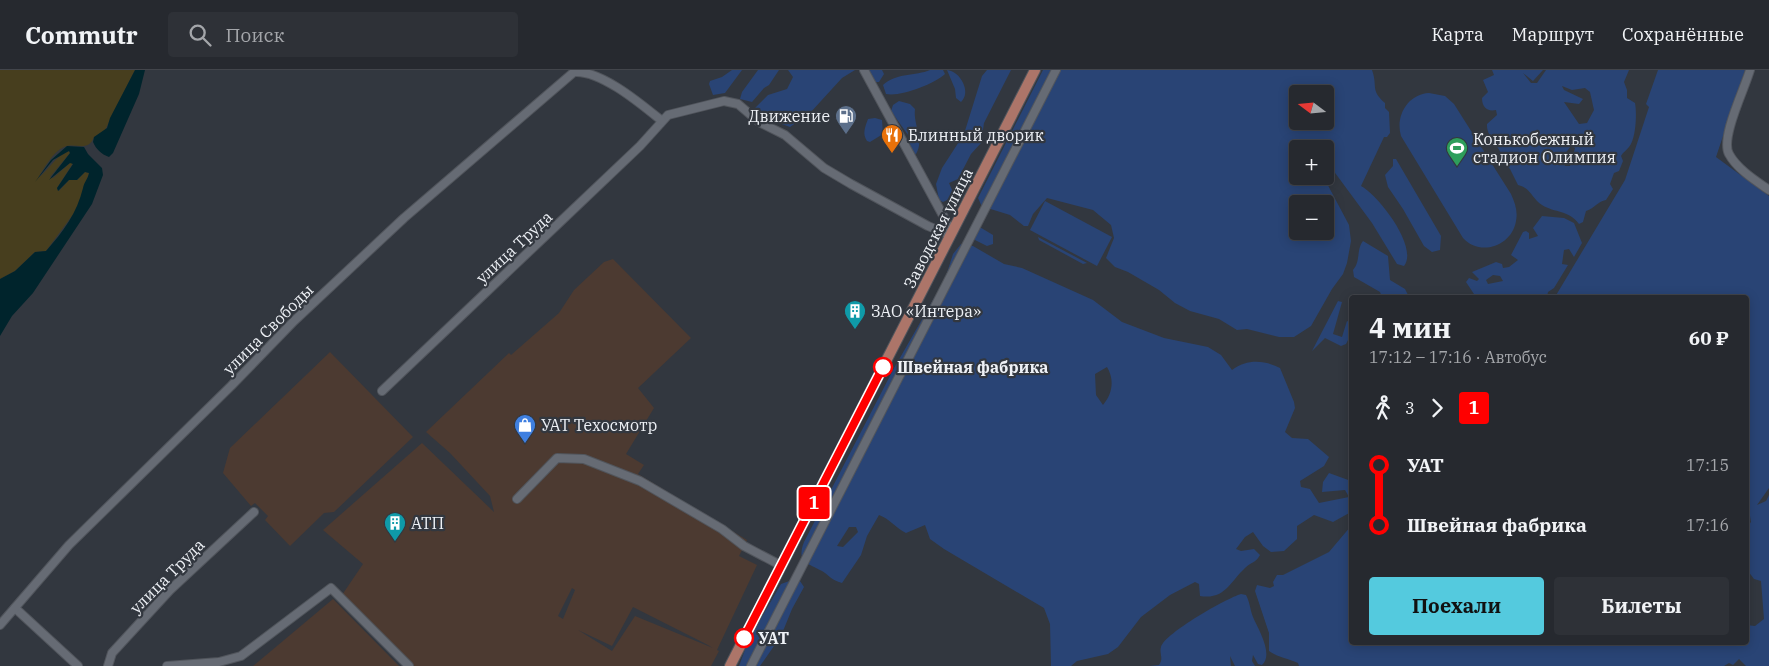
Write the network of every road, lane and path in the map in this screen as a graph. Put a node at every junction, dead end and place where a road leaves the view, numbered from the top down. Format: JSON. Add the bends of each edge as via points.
{"nodes":[{"id":1,"x":584,"y":70,"type":"edge"},
{"id":2,"x":864,"y":70,"type":"edge"},
{"id":3,"x":1035,"y":70,"type":"edge"},
{"id":4,"x":1056,"y":70,"type":"edge"},
{"id":5,"x":1750,"y":70,"type":"edge"},
{"id":6,"x":662,"y":121,"type":"junction"},
{"id":7,"x":1769,"y":190,"type":"edge"},
{"id":8,"x":952,"y":232,"type":"junction"},
{"id":9,"x":382,"y":390,"type":"dead end"},
{"id":10,"x":517,"y":499,"type":"dead end"},
{"id":11,"x":254,"y":512,"type":"dead end"},
{"id":12,"x":782,"y":566,"type":"junction"},
{"id":13,"x":14,"y":608,"type":"junction"},
{"id":14,"x":0,"y":625,"type":"edge"},
{"id":15,"x":78,"y":666,"type":"edge"},
{"id":16,"x":108,"y":666,"type":"edge"},
{"id":17,"x":167,"y":666,"type":"edge"},
{"id":18,"x":409,"y":666,"type":"edge"},
{"id":19,"x":730,"y":666,"type":"edge"},
{"id":20,"x":751,"y":666,"type":"edge"}],
"edges":[{"from":1,"to":6,"type":"street","via":[[619,88]]},
{"from":1,"to":13,"type":"street","name":"улица Свободы","via":[[574,72],[404,218],[294,321],[69,545]]},
{"from":2,"to":8,"type":"street"},
{"from":3,"to":8,"type":"main road","name":"Заводская улица"},
{"from":4,"to":20,"type":"street"},
{"from":5,"to":7,"type":"street","via":[[1726,146],[1732,159]]},
{"from":6,"to":8,"type":"street","via":[[668,115],[724,100],[738,104],[759,122],[786,135],[824,168],[928,226],[945,233]]},
{"from":6,"to":9,"type":"street","name":"улица Труда","via":[[640,146]]},
{"from":8,"to":12,"type":"main road","name":"Заводская улица"},
{"from":10,"to":12,"type":"street","via":[[557,458],[584,459],[654,488],[744,546]]},
{"from":11,"to":16,"type":"street","name":"улица Труда","via":[[170,590],[112,652]]},
{"from":12,"to":19,"type":"main road","name":"Заводская улица"},
{"from":13,"to":14,"type":"street","name":"улица Свободы"},
{"from":13,"to":15,"type":"street"},
{"from":17,"to":18,"type":"street","via":[[219,662],[241,656],[331,588]]}]}
